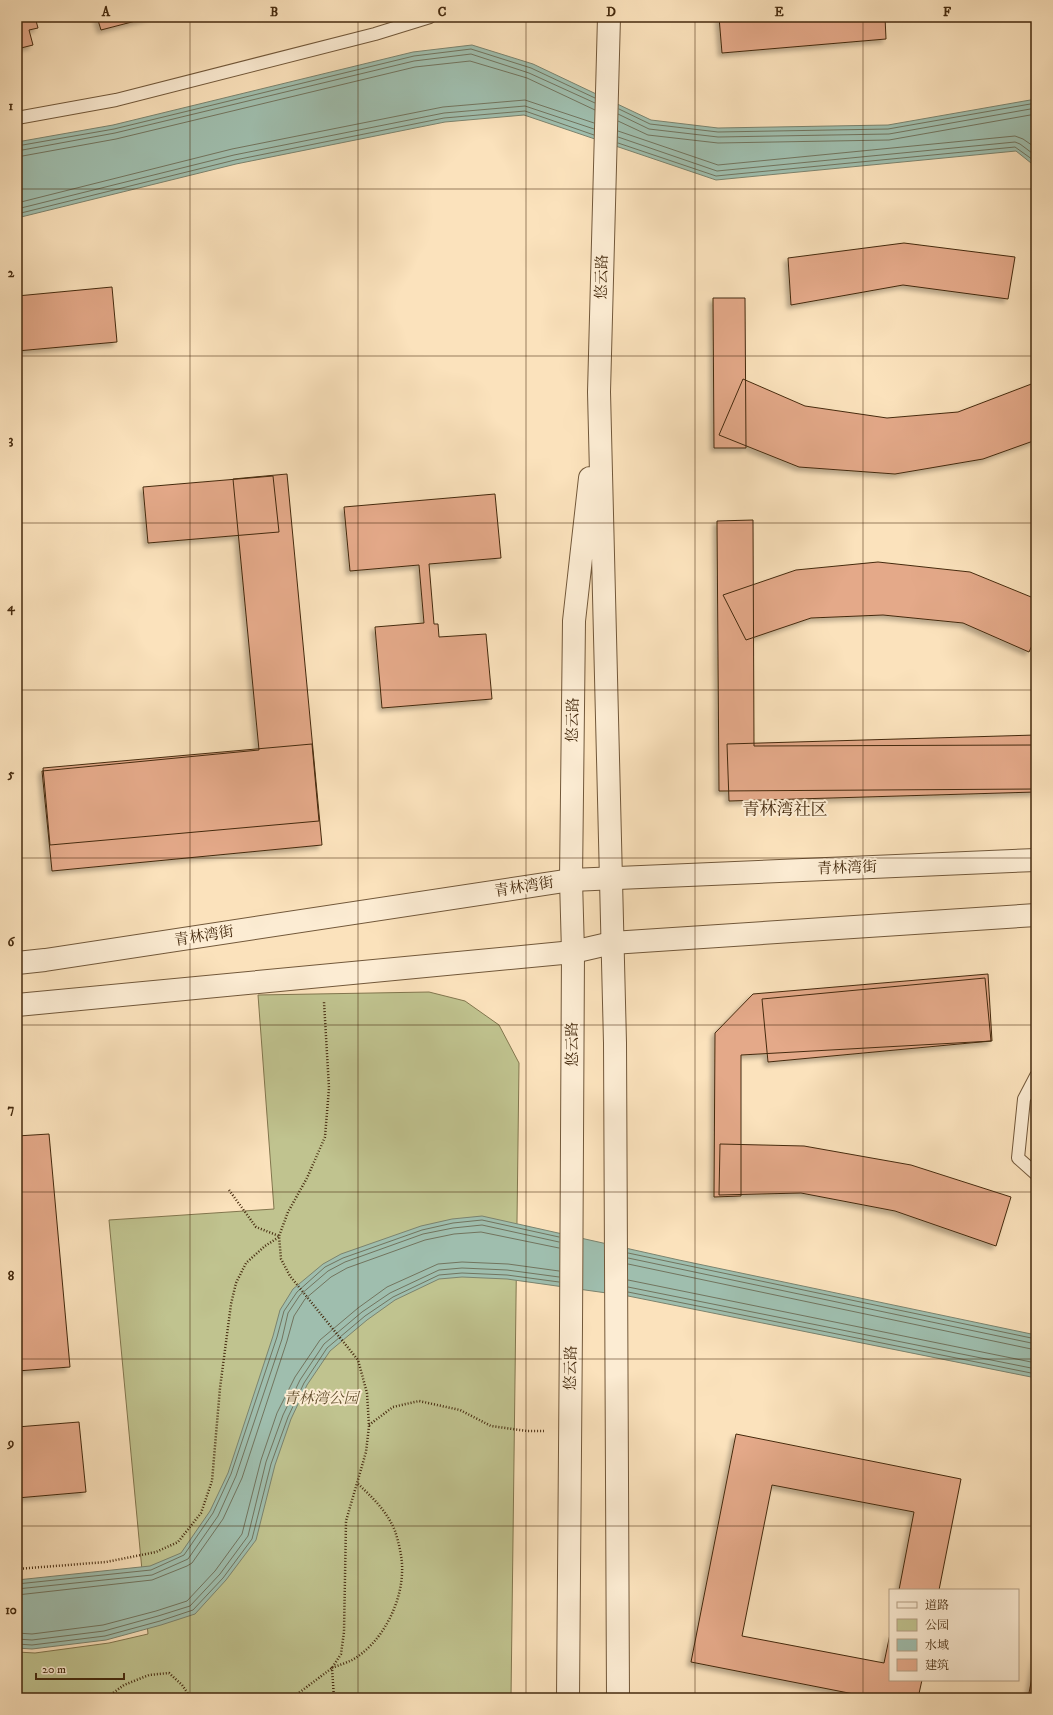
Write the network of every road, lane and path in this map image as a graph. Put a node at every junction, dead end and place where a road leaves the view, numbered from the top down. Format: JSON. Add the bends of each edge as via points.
{"nodes":[{"id":1,"x":430,"y":17,"type":"edge"},
{"id":2,"x":609,"y":24,"type":"edge"},
{"id":3,"x":17,"y":118,"type":"edge"},
{"id":4,"x":600,"y":392,"type":"junction"},
{"id":5,"x":1036,"y":860,"type":"edge"},
{"id":6,"x":611,"y":878,"type":"junction"},
{"id":7,"x":572,"y":880,"type":"junction"},
{"id":8,"x":1036,"y":915,"type":"edge"},
{"id":9,"x":612,"y":943,"type":"junction"},
{"id":10,"x":573,"y":952,"type":"junction"},
{"id":11,"x":17,"y":963,"type":"edge"},
{"id":12,"x":321,"y":976,"type":"junction"},
{"id":13,"x":17,"y":1004,"type":"edge"},
{"id":14,"x":1036,"y":1076,"type":"edge"},
{"id":15,"x":1036,"y":1174,"type":"edge"},
{"id":16,"x":229,"y":1190,"type":"dead end"},
{"id":17,"x":279,"y":1236,"type":"junction"},
{"id":18,"x":369,"y":1426,"type":"junction"},
{"id":19,"x":570,"y":1432,"type":"junction"},
{"id":20,"x":357,"y":1483,"type":"junction"},
{"id":21,"x":17,"y":1569,"type":"edge"},
{"id":22,"x":332,"y":1668,"type":"junction"},
{"id":23,"x":106,"y":1698,"type":"edge"},
{"id":24,"x":191,"y":1698,"type":"edge"},
{"id":25,"x":292,"y":1698,"type":"edge"},
{"id":26,"x":334,"y":1698,"type":"edge"},
{"id":27,"x":568,"y":1698,"type":"edge"},
{"id":28,"x":618,"y":1698,"type":"edge"}],
"edges":[{"from":1,"to":3,"type":"lane","via":[[375,34],[116,100]]},
{"from":2,"to":4,"type":"street","name":"悠云路"},
{"from":4,"to":6,"type":"street","name":"悠云路"},
{"from":4,"to":7,"type":"street","name":"悠云路","via":[[574,621]]},
{"from":5,"to":6,"type":"street","name":"青林湾街"},
{"from":6,"to":7,"type":"street","name":"青林湾街"},
{"from":6,"to":9,"type":"street","name":"悠云路"},
{"from":7,"to":10,"type":"street","name":"悠云路"},
{"from":7,"to":11,"type":"street","name":"青林湾街"},
{"from":8,"to":9,"type":"street"},
{"from":9,"to":10,"type":"street"},
{"from":9,"to":28,"type":"street","name":"悠云路","via":[[615,1043]]},
{"from":10,"to":12,"type":"street"},
{"from":10,"to":19,"type":"street","name":"悠云路"},
{"from":12,"to":13,"type":"street"},
{"from":12,"to":17,"type":"path","via":[[329,1088],[325,1137]]},
{"from":14,"to":15,"type":"lane","via":[[1024,1099],[1018,1158]]},
{"from":16,"to":17,"type":"path","via":[[256,1227]]},
{"from":17,"to":18,"type":"path","via":[[281,1259],[290,1276],[358,1360],[367,1393]]},
{"from":17,"to":21,"type":"path","via":[[246,1263],[236,1284],[220,1388],[212,1481],[197,1519],[178,1542],[156,1552],[106,1562]]},
{"from":18,"to":19,"type":"path","via":[[393,1407],[419,1401],[460,1410],[491,1426],[527,1431]]},
{"from":18,"to":20,"type":"path","via":[[366,1452]]},
{"from":19,"to":27,"type":"street","name":"悠云路"},
{"from":20,"to":22,"type":"path","via":[[346,1521],[344,1632],[341,1654]]},
{"from":20,"to":22,"type":"path","via":[[382,1508],[394,1530],[402,1572],[396,1602],[382,1630],[358,1656]]},
{"from":22,"to":25,"type":"path"},
{"from":22,"to":26,"type":"path"},
{"from":23,"to":24,"type":"path","via":[[124,1685],[149,1675],[169,1673]]}]}
